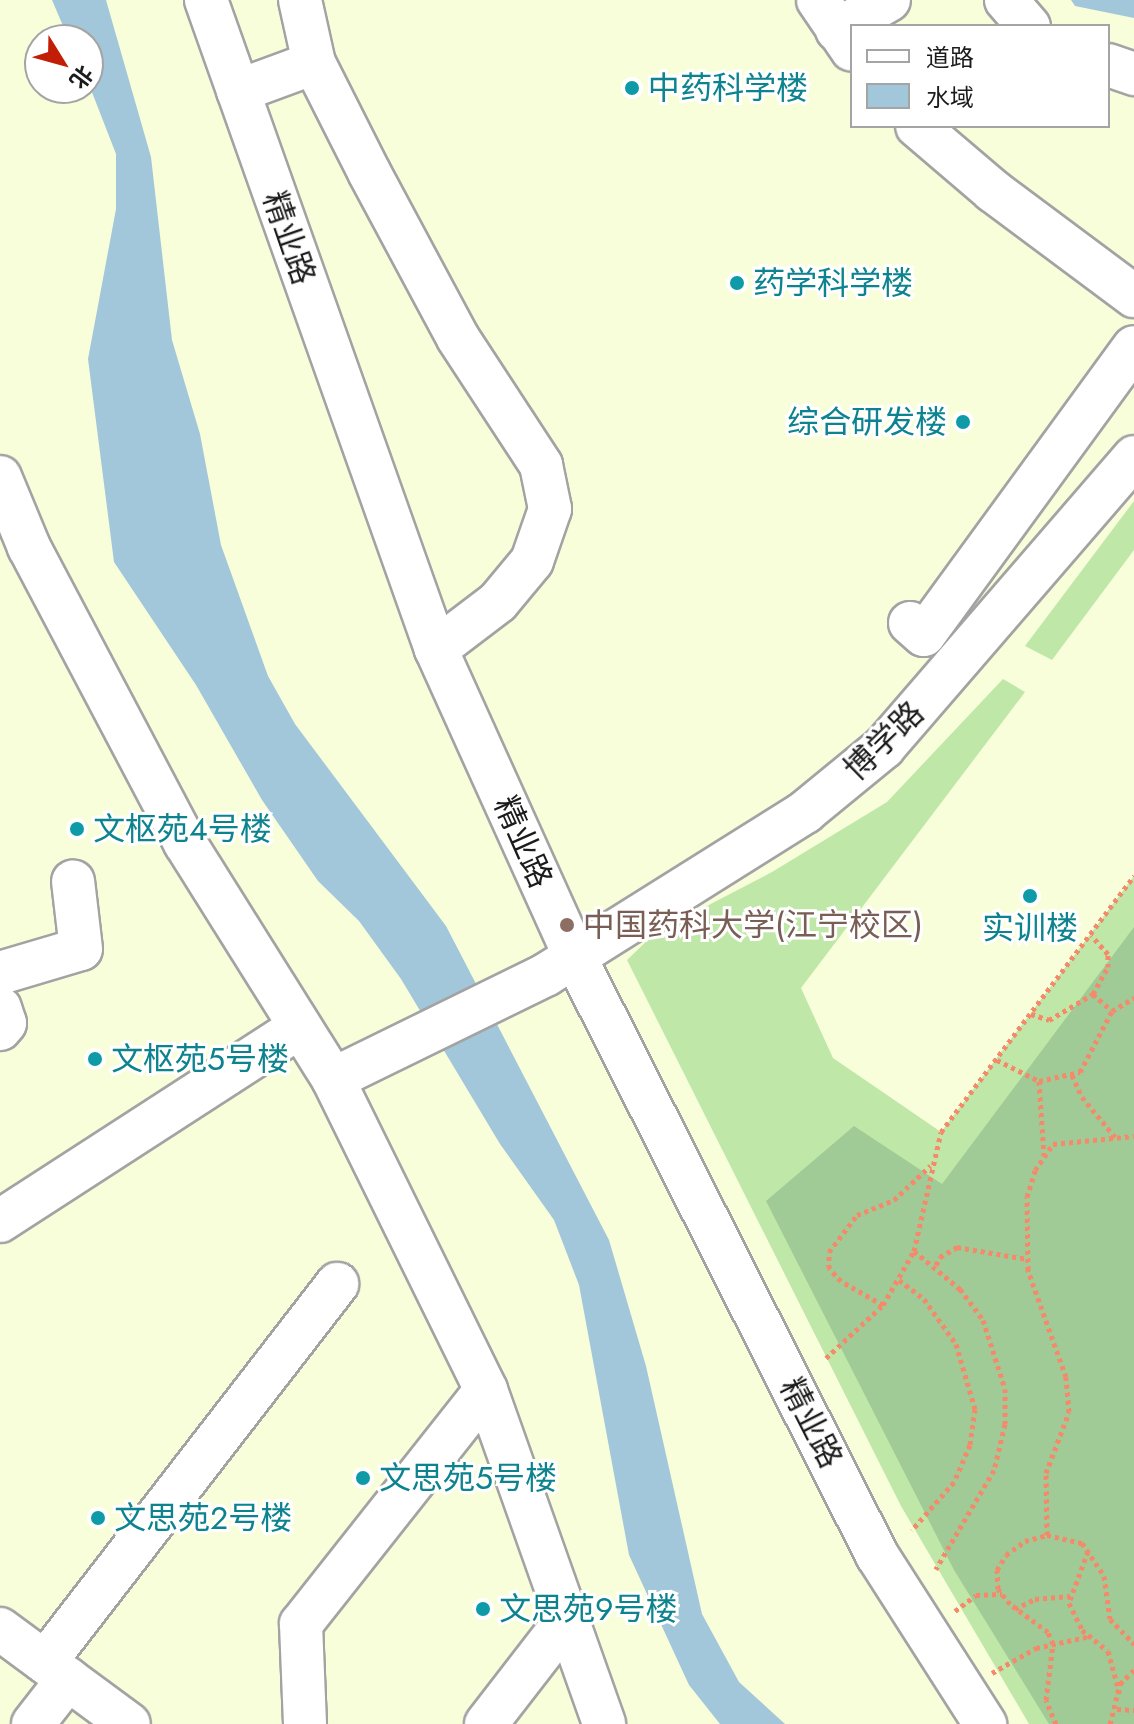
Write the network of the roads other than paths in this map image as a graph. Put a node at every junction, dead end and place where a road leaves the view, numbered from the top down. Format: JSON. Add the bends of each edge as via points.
{"nodes":[{"id":1,"x":206,"y":0,"type":"edge"},
{"id":2,"x":300,"y":0,"type":"edge"},
{"id":3,"x":889,"y":0,"type":"edge"},
{"id":4,"x":1006,"y":0,"type":"edge"},
{"id":5,"x":1027,"y":24,"type":"edge"},
{"id":6,"x":835,"y":27,"type":"edge"},
{"id":7,"x":314,"y":63,"type":"junction"},
{"id":8,"x":1110,"y":66,"type":"edge"},
{"id":9,"x":1134,"y":74,"type":"edge"},
{"id":10,"x":238,"y":91,"type":"junction"},
{"id":11,"x":919,"y":128,"type":"edge"},
{"id":12,"x":1134,"y":296,"type":"edge"},
{"id":13,"x":1134,"y":347,"type":"edge"},
{"id":14,"x":1084,"y":416,"type":"junction"},
{"id":15,"x":1134,"y":456,"type":"edge"},
{"id":16,"x":0,"y":477,"type":"edge"},
{"id":17,"x":436,"y":649,"type":"junction"},
{"id":18,"x":957,"y":665,"type":"junction"},
{"id":19,"x":73,"y":881,"type":"dead end"},
{"id":20,"x":561,"y":966,"type":"junction"},
{"id":21,"x":0,"y":973,"type":"edge"},
{"id":22,"x":0,"y":1008,"type":"edge"},
{"id":23,"x":300,"y":1027,"type":"junction"},
{"id":24,"x":0,"y":1029,"type":"edge"},
{"id":25,"x":333,"y":1079,"type":"junction"},
{"id":26,"x":0,"y":1221,"type":"edge"},
{"id":27,"x":337,"y":1284,"type":"dead end"},
{"id":28,"x":486,"y":1390,"type":"junction"},
{"id":29,"x":568,"y":1618,"type":"junction"},
{"id":30,"x":1,"y":1633,"type":"edge"},
{"id":31,"x":56,"y":1670,"type":"junction"},
{"id":32,"x":33,"y":1724,"type":"edge"},
{"id":33,"x":129,"y":1724,"type":"edge"},
{"id":34,"x":305,"y":1724,"type":"edge"},
{"id":35,"x":486,"y":1724,"type":"edge"},
{"id":36,"x":604,"y":1724,"type":"edge"},
{"id":37,"x":985,"y":1724,"type":"edge"}],
"edges":[{"from":1,"to":10,"type":"street","name":"精业路"},
{"from":2,"to":7,"type":"street"},
{"from":3,"to":6,"type":"street"},
{"from":4,"to":5,"type":"street"},
{"from":7,"to":10,"type":"street"},
{"from":7,"to":17,"type":"street","via":[[458,338],[541,465],[550,509],[532,561],[498,602]]},
{"from":8,"to":9,"type":"street"},
{"from":10,"to":17,"type":"street","name":"精业路"},
{"from":11,"to":12,"type":"street","via":[[993,191]]},
{"from":13,"to":14,"type":"street"},
{"from":14,"to":15,"type":"street"},
{"from":14,"to":18,"type":"street","via":[[917,629]]},
{"from":15,"to":18,"type":"street","name":"博学路"},
{"from":16,"to":23,"type":"street","via":[[29,547],[185,843]]},
{"from":17,"to":20,"type":"street","name":"精业路"},
{"from":18,"to":20,"type":"street","name":"博学路","via":[[884,747],[805,812]]},
{"from":19,"to":21,"type":"street","via":[[81,949]]},
{"from":20,"to":25,"type":"street","name":"博学路"},
{"from":20,"to":37,"type":"street","name":"精业路","via":[[877,1555]]},
{"from":22,"to":24,"type":"street","via":[[5,1023]]},
{"from":23,"to":25,"type":"street"},
{"from":23,"to":26,"type":"street"},
{"from":25,"to":28,"type":"street"},
{"from":27,"to":31,"type":"street"},
{"from":28,"to":29,"type":"street"},
{"from":28,"to":34,"type":"street","via":[[301,1624]]},
{"from":29,"to":35,"type":"street"},
{"from":29,"to":36,"type":"street"},
{"from":30,"to":31,"type":"street"},
{"from":31,"to":32,"type":"street"},
{"from":31,"to":33,"type":"street"}]}
